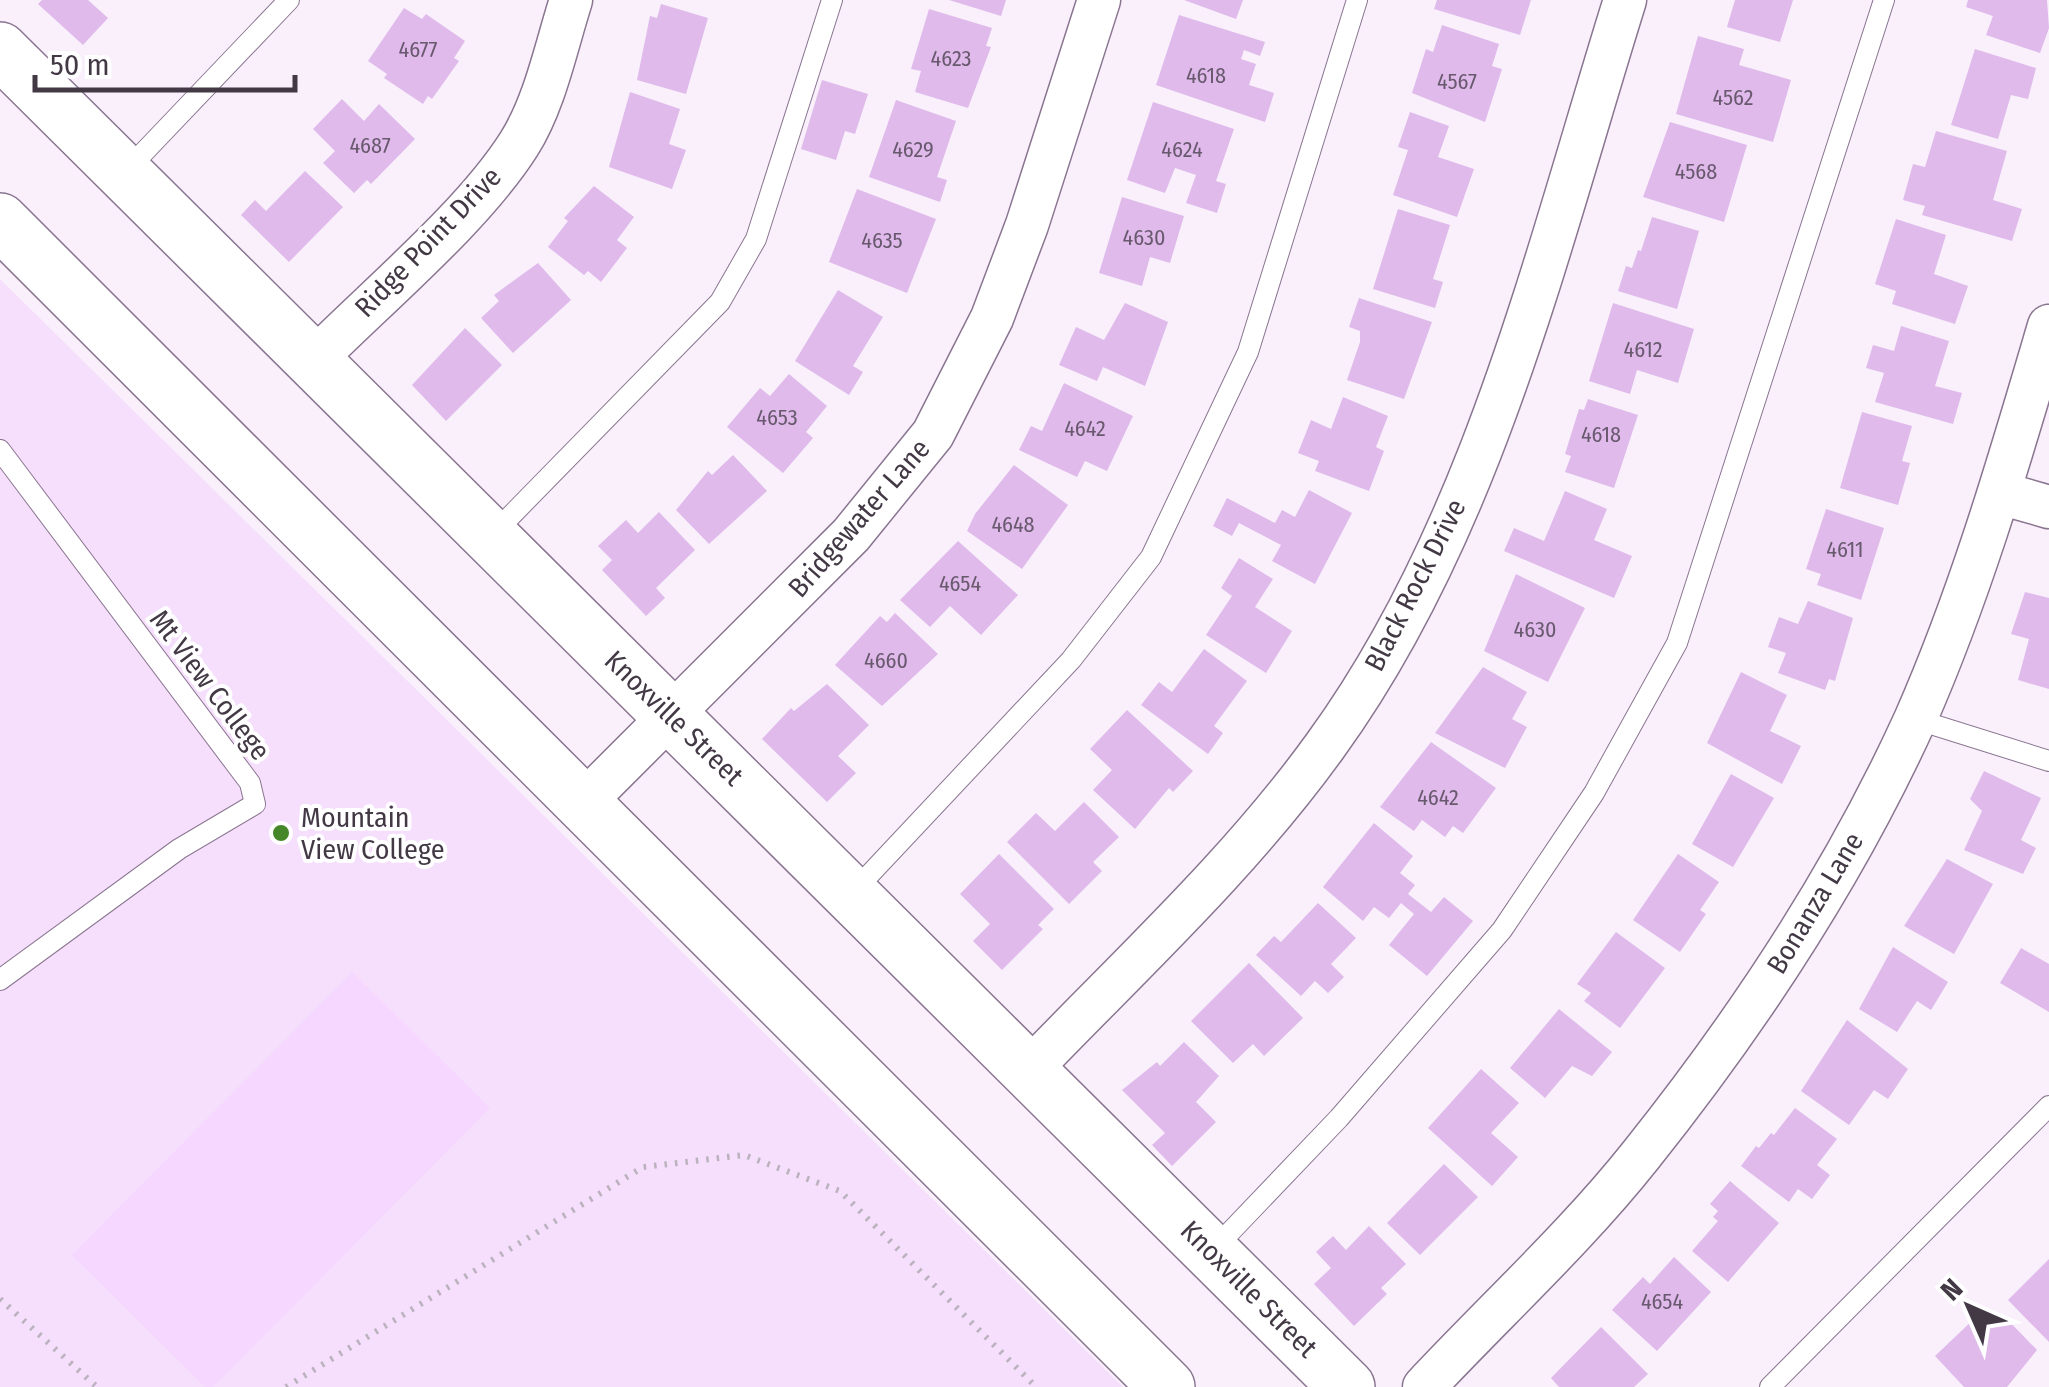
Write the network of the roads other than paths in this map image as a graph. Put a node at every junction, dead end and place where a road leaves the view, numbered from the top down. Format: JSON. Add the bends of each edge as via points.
{"nodes":[{"id":1,"x":290,"y":0,"type":"edge"},
{"id":2,"x":571,"y":0,"type":"edge"},
{"id":3,"x":832,"y":0,"type":"edge"},
{"id":4,"x":1099,"y":0,"type":"edge"},
{"id":5,"x":1357,"y":0,"type":"edge"},
{"id":6,"x":1625,"y":0,"type":"edge"},
{"id":7,"x":1884,"y":0,"type":"edge"},
{"id":8,"x":0,"y":50,"type":"edge"},
{"id":9,"x":123,"y":174,"type":"junction"},
{"id":10,"x":0,"y":221,"type":"edge"},
{"id":11,"x":2049,"y":326,"type":"edge"},
{"id":12,"x":312,"y":362,"type":"junction"},
{"id":13,"x":0,"y":450,"type":"edge"},
{"id":14,"x":2000,"y":493,"type":"junction"},
{"id":15,"x":2049,"y":507,"type":"edge"},
{"id":16,"x":490,"y":538,"type":"junction"},
{"id":17,"x":672,"y":715,"type":"junction"},
{"id":18,"x":1915,"y":719,"type":"junction"},
{"id":19,"x":2049,"y":761,"type":"edge"},
{"id":20,"x":583,"y":804,"type":"junction"},
{"id":21,"x":852,"y":892,"type":"junction"},
{"id":22,"x":0,"y":980,"type":"edge"},
{"id":23,"x":1030,"y":1069,"type":"junction"},
{"id":24,"x":2049,"y":1106,"type":"edge"},
{"id":25,"x":1211,"y":1252,"type":"junction"},
{"id":26,"x":1167,"y":1387,"type":"edge"},
{"id":27,"x":1347,"y":1387,"type":"edge"},
{"id":28,"x":1424,"y":1387,"type":"edge"},
{"id":29,"x":1770,"y":1387,"type":"edge"}],
"edges":[{"from":1,"to":9,"type":"lane"},
{"from":2,"to":12,"type":"street","name":"Ridge Point Drive","via":[[520,143],[482,192]]},
{"from":3,"to":16,"type":"lane","via":[[756,239],[720,302]]},
{"from":4,"to":17,"type":"street","name":"Bridgewater Lane","via":[[992,318],[933,434],[852,535]]},
{"from":5,"to":21,"type":"lane","via":[[1248,352],[1151,556],[1071,660]]},
{"from":6,"to":23,"type":"street","name":"Black Rock Drive","via":[[1476,460],[1385,653],[1325,746],[1250,839]]},
{"from":7,"to":25,"type":"lane","via":[[1727,499],[1668,660],[1594,793],[1502,930]]},
{"from":8,"to":9,"type":"street","name":"Knoxville Street"},
{"from":9,"to":12,"type":"street","name":"Knoxville Street"},
{"from":10,"to":20,"type":"street"},
{"from":11,"to":14,"type":"street","name":"Bonanza Lane"},
{"from":12,"to":16,"type":"street","name":"Knoxville Street"},
{"from":13,"to":22,"type":"lane","name":"Mt View College","via":[[250,783],[255,804],[179,850]]},
{"from":14,"to":15,"type":"street"},
{"from":14,"to":18,"type":"street","name":"Bonanza Lane"},
{"from":16,"to":17,"type":"street","name":"Knoxville Street"},
{"from":17,"to":20,"type":"street","name":"Bridgewater Lane"},
{"from":17,"to":21,"type":"street","name":"Knoxville Street"},
{"from":18,"to":19,"type":"lane"},
{"from":18,"to":28,"type":"street","name":"Bonanza Lane","via":[[1795,942],[1720,1052],[1638,1158]]},
{"from":20,"to":26,"type":"street"},
{"from":21,"to":23,"type":"street","name":"Knoxville Street"},
{"from":23,"to":25,"type":"street","name":"Knoxville Street"},
{"from":24,"to":29,"type":"lane"},
{"from":25,"to":27,"type":"street","name":"Knoxville Street"}]}
